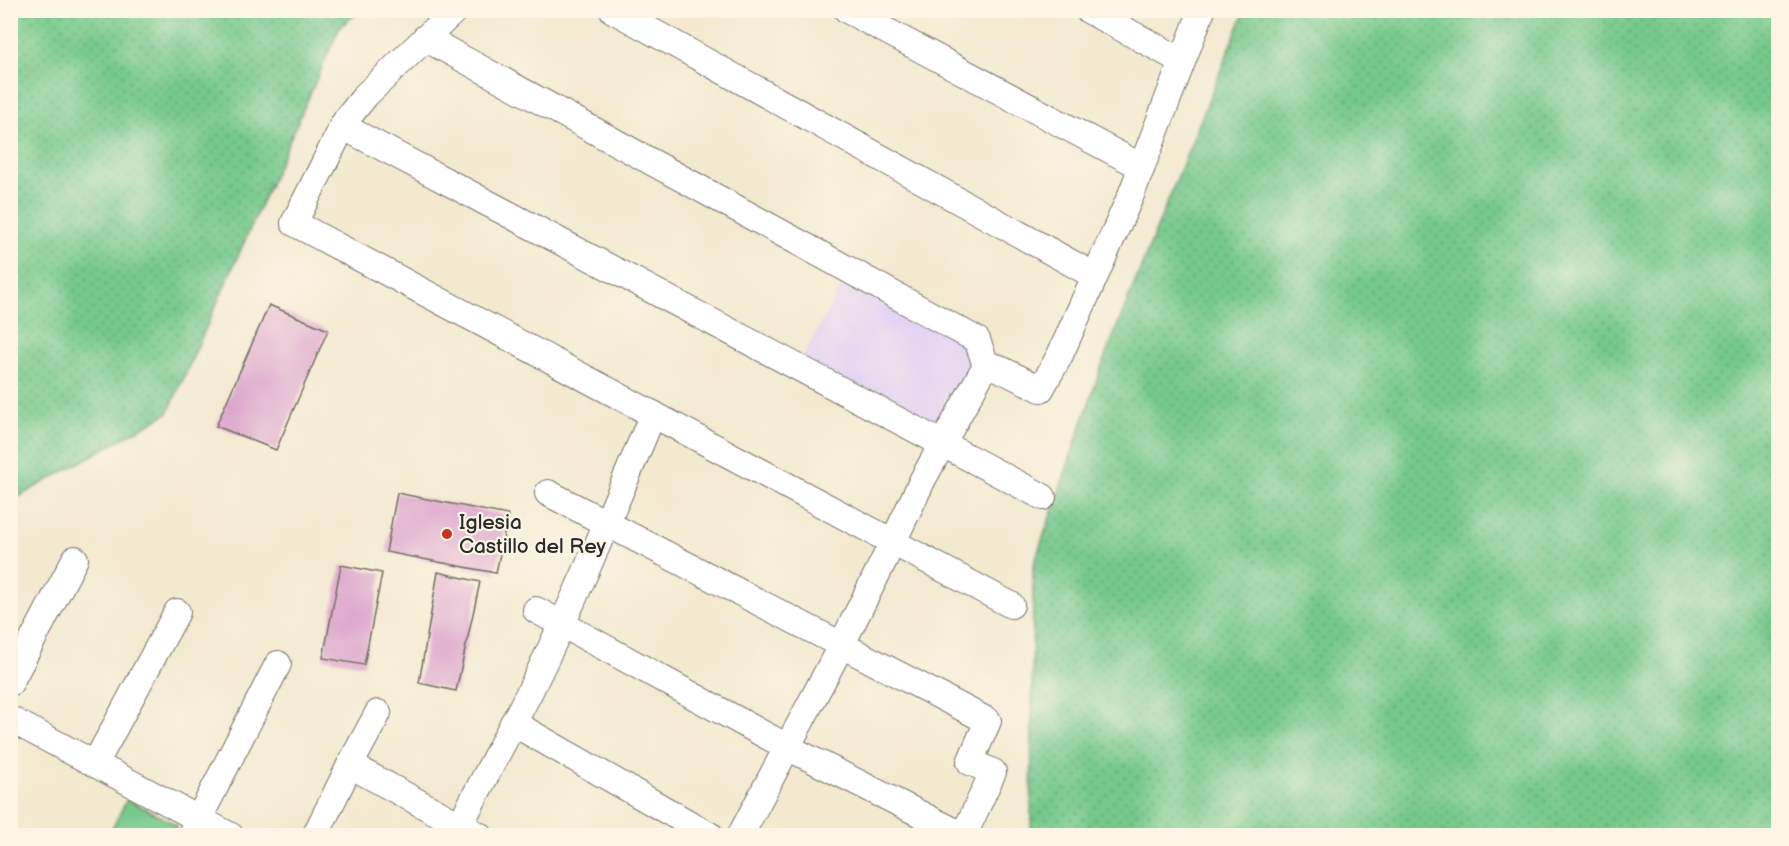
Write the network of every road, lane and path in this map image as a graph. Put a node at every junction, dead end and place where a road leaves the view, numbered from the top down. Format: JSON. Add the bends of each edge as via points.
{"nodes":[{"id":1,"x":455,"y":10,"type":"edge"},
{"id":2,"x":613,"y":10,"type":"edge"},
{"id":3,"x":847,"y":10,"type":"edge"},
{"id":4,"x":1088,"y":10,"type":"edge"},
{"id":5,"x":1202,"y":10,"type":"edge"},
{"id":6,"x":425,"y":38,"type":"junction"},
{"id":7,"x":1182,"y":61,"type":"junction"},
{"id":8,"x":342,"y":126,"type":"junction"},
{"id":9,"x":1142,"y":167,"type":"junction"},
{"id":10,"x":1095,"y":276,"type":"junction"},
{"id":11,"x":986,"y":365,"type":"junction"},
{"id":12,"x":653,"y":414,"type":"junction"},
{"id":13,"x":942,"y":444,"type":"junction"},
{"id":14,"x":548,"y":493,"type":"dead end"},
{"id":15,"x":1043,"y":497,"type":"dead end"},
{"id":16,"x":607,"y":524,"type":"junction"},
{"id":17,"x":893,"y":542,"type":"junction"},
{"id":18,"x":75,"y":559,"type":"dead end"},
{"id":19,"x":1011,"y":605,"type":"dead end"},
{"id":20,"x":536,"y":610,"type":"dead end"},
{"id":21,"x":177,"y":612,"type":"dead end"},
{"id":22,"x":561,"y":624,"type":"junction"},
{"id":23,"x":841,"y":646,"type":"junction"},
{"id":24,"x":278,"y":664,"type":"dead end"},
{"id":25,"x":10,"y":683,"type":"edge"},
{"id":26,"x":378,"y":713,"type":"dead end"},
{"id":27,"x":10,"y":719,"type":"edge"},
{"id":28,"x":513,"y":723,"type":"junction"},
{"id":29,"x":787,"y":747,"type":"junction"},
{"id":30,"x":95,"y":764,"type":"junction"},
{"id":31,"x":350,"y":765,"type":"junction"},
{"id":32,"x":194,"y":827,"type":"edge"},
{"id":33,"x":470,"y":830,"type":"edge"},
{"id":34,"x":964,"y":835,"type":"edge"},
{"id":35,"x":231,"y":836,"type":"edge"},
{"id":36,"x":315,"y":836,"type":"edge"},
{"id":37,"x":711,"y":836,"type":"edge"},
{"id":38,"x":740,"y":836,"type":"edge"}],
"edges":[{"from":1,"to":6,"type":"street"},
{"from":2,"to":10,"type":"street"},
{"from":3,"to":9,"type":"street"},
{"from":4,"to":7,"type":"street"},
{"from":5,"to":7,"type":"street"},
{"from":6,"to":8,"type":"street","via":[[366,95]]},
{"from":6,"to":11,"type":"street","via":[[977,340]]},
{"from":7,"to":9,"type":"street"},
{"from":8,"to":12,"type":"street","via":[[294,223]]},
{"from":8,"to":13,"type":"street"},
{"from":9,"to":10,"type":"street"},
{"from":10,"to":11,"type":"street","via":[[1041,389]]},
{"from":11,"to":13,"type":"street"},
{"from":12,"to":16,"type":"street"},
{"from":12,"to":17,"type":"street"},
{"from":13,"to":15,"type":"street"},
{"from":13,"to":17,"type":"street"},
{"from":14,"to":16,"type":"street"},
{"from":16,"to":22,"type":"street"},
{"from":16,"to":23,"type":"street"},
{"from":17,"to":19,"type":"street"},
{"from":17,"to":23,"type":"street"},
{"from":18,"to":25,"type":"street"},
{"from":20,"to":22,"type":"street"},
{"from":21,"to":30,"type":"street"},
{"from":22,"to":28,"type":"street"},
{"from":22,"to":29,"type":"street"},
{"from":23,"to":29,"type":"street"},
{"from":23,"to":34,"type":"street","via":[[988,721],[970,762],[993,772]]},
{"from":24,"to":32,"type":"street"},
{"from":26,"to":31,"type":"street"},
{"from":27,"to":30,"type":"street"},
{"from":28,"to":33,"type":"street"},
{"from":28,"to":37,"type":"street"},
{"from":29,"to":34,"type":"street"},
{"from":29,"to":38,"type":"street"},
{"from":30,"to":32,"type":"street"},
{"from":31,"to":33,"type":"street"},
{"from":31,"to":36,"type":"street"},
{"from":32,"to":35,"type":"street"}]}
